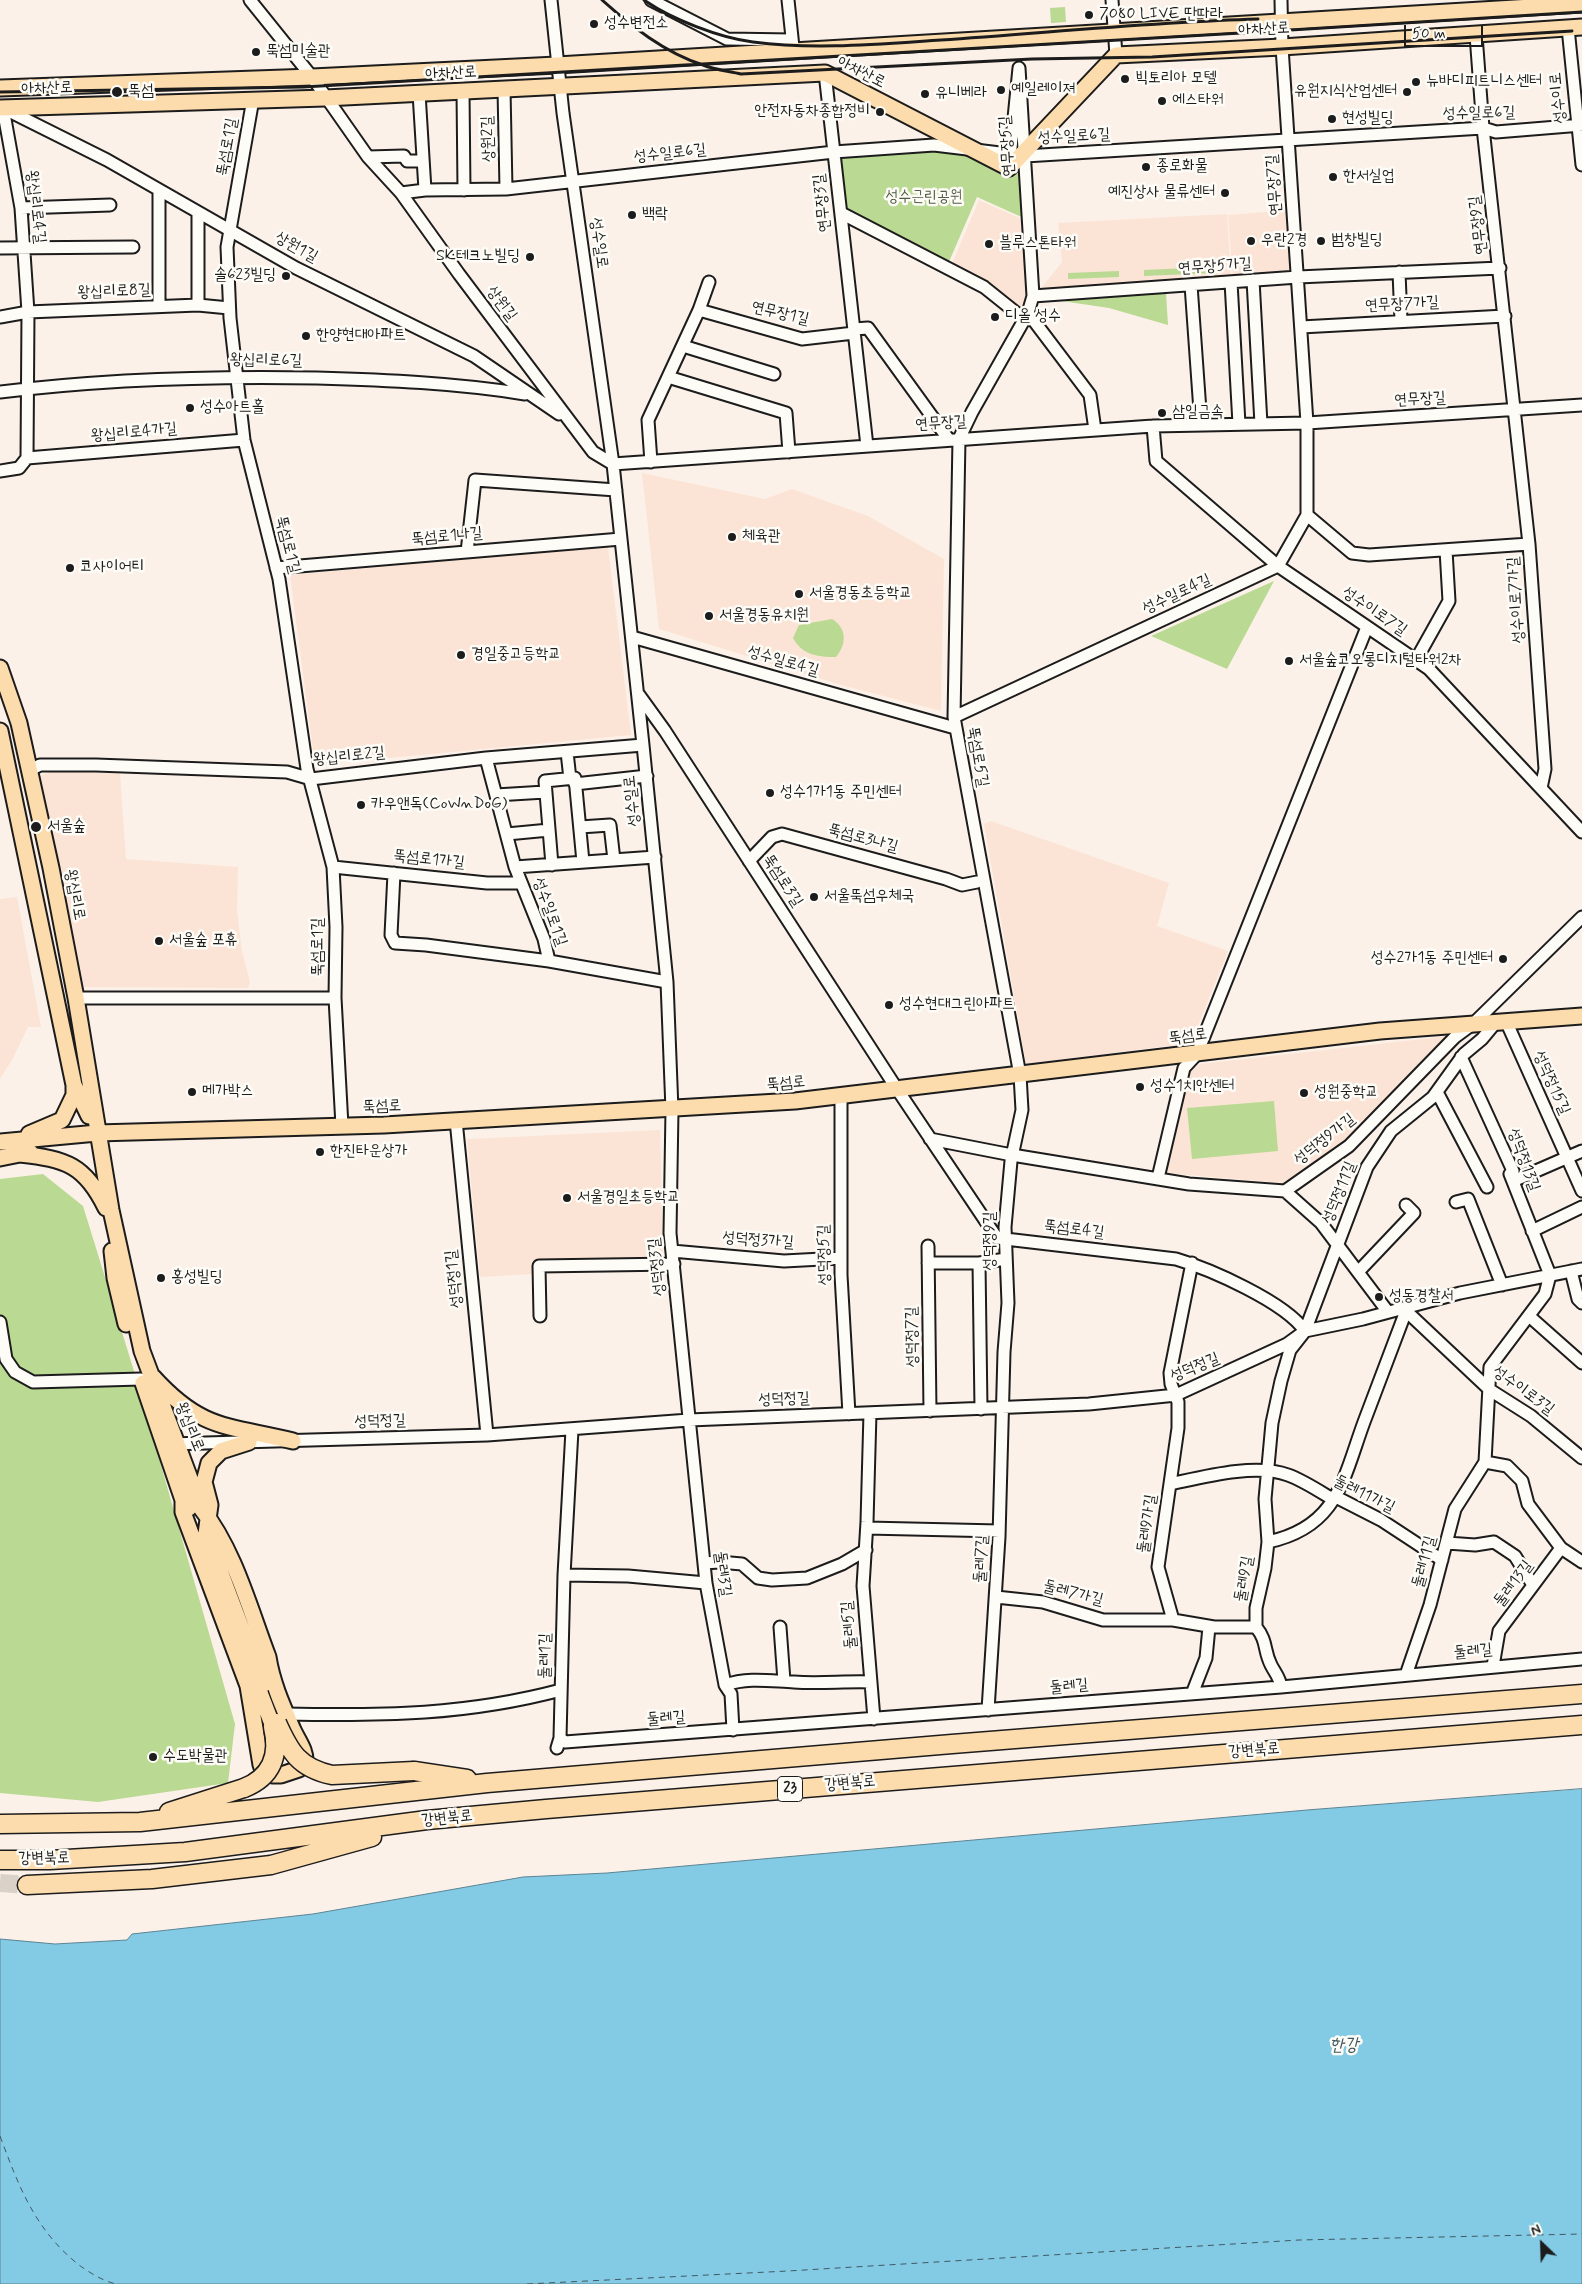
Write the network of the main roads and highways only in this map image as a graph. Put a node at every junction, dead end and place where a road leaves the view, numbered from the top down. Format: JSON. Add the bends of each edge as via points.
{"nodes":[{"id":1,"x":1563,"y":2,"type":"edge"},
{"id":2,"x":1582,"y":4,"type":"edge"},
{"id":3,"x":1575,"y":27,"type":"edge"},
{"id":4,"x":1282,"y":34,"type":"junction"},
{"id":5,"x":0,"y":88,"type":"edge"},
{"id":6,"x":2,"y":108,"type":"edge"},
{"id":7,"x":0,"y":668,"type":"edge"},
{"id":8,"x":0,"y":731,"type":"edge"},
{"id":9,"x":1582,"y":1016,"type":"edge"},
{"id":10,"x":74,"y":1085,"type":"junction"},
{"id":11,"x":97,"y":1133,"type":"junction"},
{"id":12,"x":7,"y":1141,"type":"edge"},
{"id":13,"x":20,"y":1154,"type":"junction"},
{"id":14,"x":0,"y":1158,"type":"edge"},
{"id":15,"x":107,"y":1210,"type":"junction"},
{"id":16,"x":145,"y":1375,"type":"junction"},
{"id":17,"x":293,"y":1441,"type":"road end"},
{"id":18,"x":249,"y":1442,"type":"road end"},
{"id":19,"x":171,"y":1444,"type":"junction"},
{"id":20,"x":183,"y":1500,"type":"junction"},
{"id":21,"x":208,"y":1517,"type":"junction"},
{"id":22,"x":208,"y":1548,"type":"junction"},
{"id":23,"x":1582,"y":1694,"type":"edge"},
{"id":24,"x":279,"y":1720,"type":"junction"},
{"id":25,"x":1582,"y":1725,"type":"edge"},
{"id":26,"x":487,"y":1783,"type":"junction"},
{"id":27,"x":436,"y":1820,"type":"junction"},
{"id":28,"x":140,"y":1822,"type":"junction"},
{"id":29,"x":0,"y":1824,"type":"edge"},
{"id":30,"x":0,"y":1860,"type":"edge"},
{"id":31,"x":27,"y":1884,"type":"tunnel mouth"}],
"edges":[{"from":1,"to":2,"type":"main road","name":"아차산로"},
{"from":1,"to":4,"type":"main road","name":"아차산로"},
{"from":3,"to":4,"type":"main road","name":"아차산로","via":[[1476,35]]},
{"from":4,"to":5,"type":"main road","name":"아차산로","via":[[1114,32],[793,46],[557,65]]},
{"from":4,"to":6,"type":"main road","name":"아차산로","via":[[1116,55],[1009,168],[825,73],[325,98]]},
{"from":7,"to":11,"type":"main road","name":"왕십리로","via":[[19,723],[30,770],[76,998]]},
{"from":8,"to":10,"type":"main road","name":"왕십리로"},
{"from":9,"to":11,"type":"main road","name":"뚝섬로","via":[[1380,1031],[795,1102],[342,1126]]},
{"from":10,"to":11,"type":"main road","name":"왕십리로"},
{"from":10,"to":12,"type":"main road","via":[[74,1094],[62,1120]]},
{"from":11,"to":12,"type":"main road","name":"뚝섬로"},
{"from":11,"to":13,"type":"main road","name":"뚝섬로"},
{"from":11,"to":15,"type":"main road","name":"왕십리로"},
{"from":11,"to":16,"type":"main road","name":"왕십리로"},
{"from":13,"to":14,"type":"main road","name":"뚝섬로"},
{"from":13,"to":15,"type":"main road","via":[[50,1158],[72,1166],[83,1174]]},
{"from":15,"to":16,"type":"main road","name":"왕십리로","via":[[115,1278]]},
{"from":16,"to":17,"type":"main road","via":[[189,1410],[210,1422]]},
{"from":16,"to":19,"type":"main road","name":"왕십리로"},
{"from":18,"to":21,"type":"main road","via":[[221,1451],[209,1463],[204,1482],[210,1505]]},
{"from":19,"to":20,"type":"main road","name":"왕십리로"},
{"from":19,"to":21,"type":"main road","name":"왕십리로"},
{"from":20,"to":22,"type":"main road","name":"왕십리로"},
{"from":20,"to":24,"type":"main road","via":[[183,1512],[248,1686],[258,1759],[265,1771],[272,1775],[291,1773],[305,1763],[303,1749]]},
{"from":21,"to":22,"type":"main road","name":"왕십리로"},
{"from":21,"to":24,"type":"main road","via":[[215,1524],[226,1549],[268,1657]]},
{"from":22,"to":24,"type":"main road","name":"왕십리로"},
{"from":23,"to":26,"type":"highway","name":"강변북로","number":"23"},
{"from":24,"to":26,"type":"highway","bridge":true,"via":[[290,1749],[300,1761],[319,1772],[341,1775],[414,1771]]},
{"from":24,"to":28,"type":"highway","bridge":true,"via":[[271,1768],[261,1780]]},
{"from":25,"to":27,"type":"highway","name":"강변북로","number":"23"},
{"from":26,"to":28,"type":"highway","name":"강변북로","number":"23"},
{"from":27,"to":30,"type":"highway","name":"강변북로","number":"23","via":[[185,1852]]},
{"from":27,"to":31,"type":"highway","via":[[271,1865],[152,1879]]},
{"from":28,"to":29,"type":"highway","name":"강변북로","number":"23"}]}
